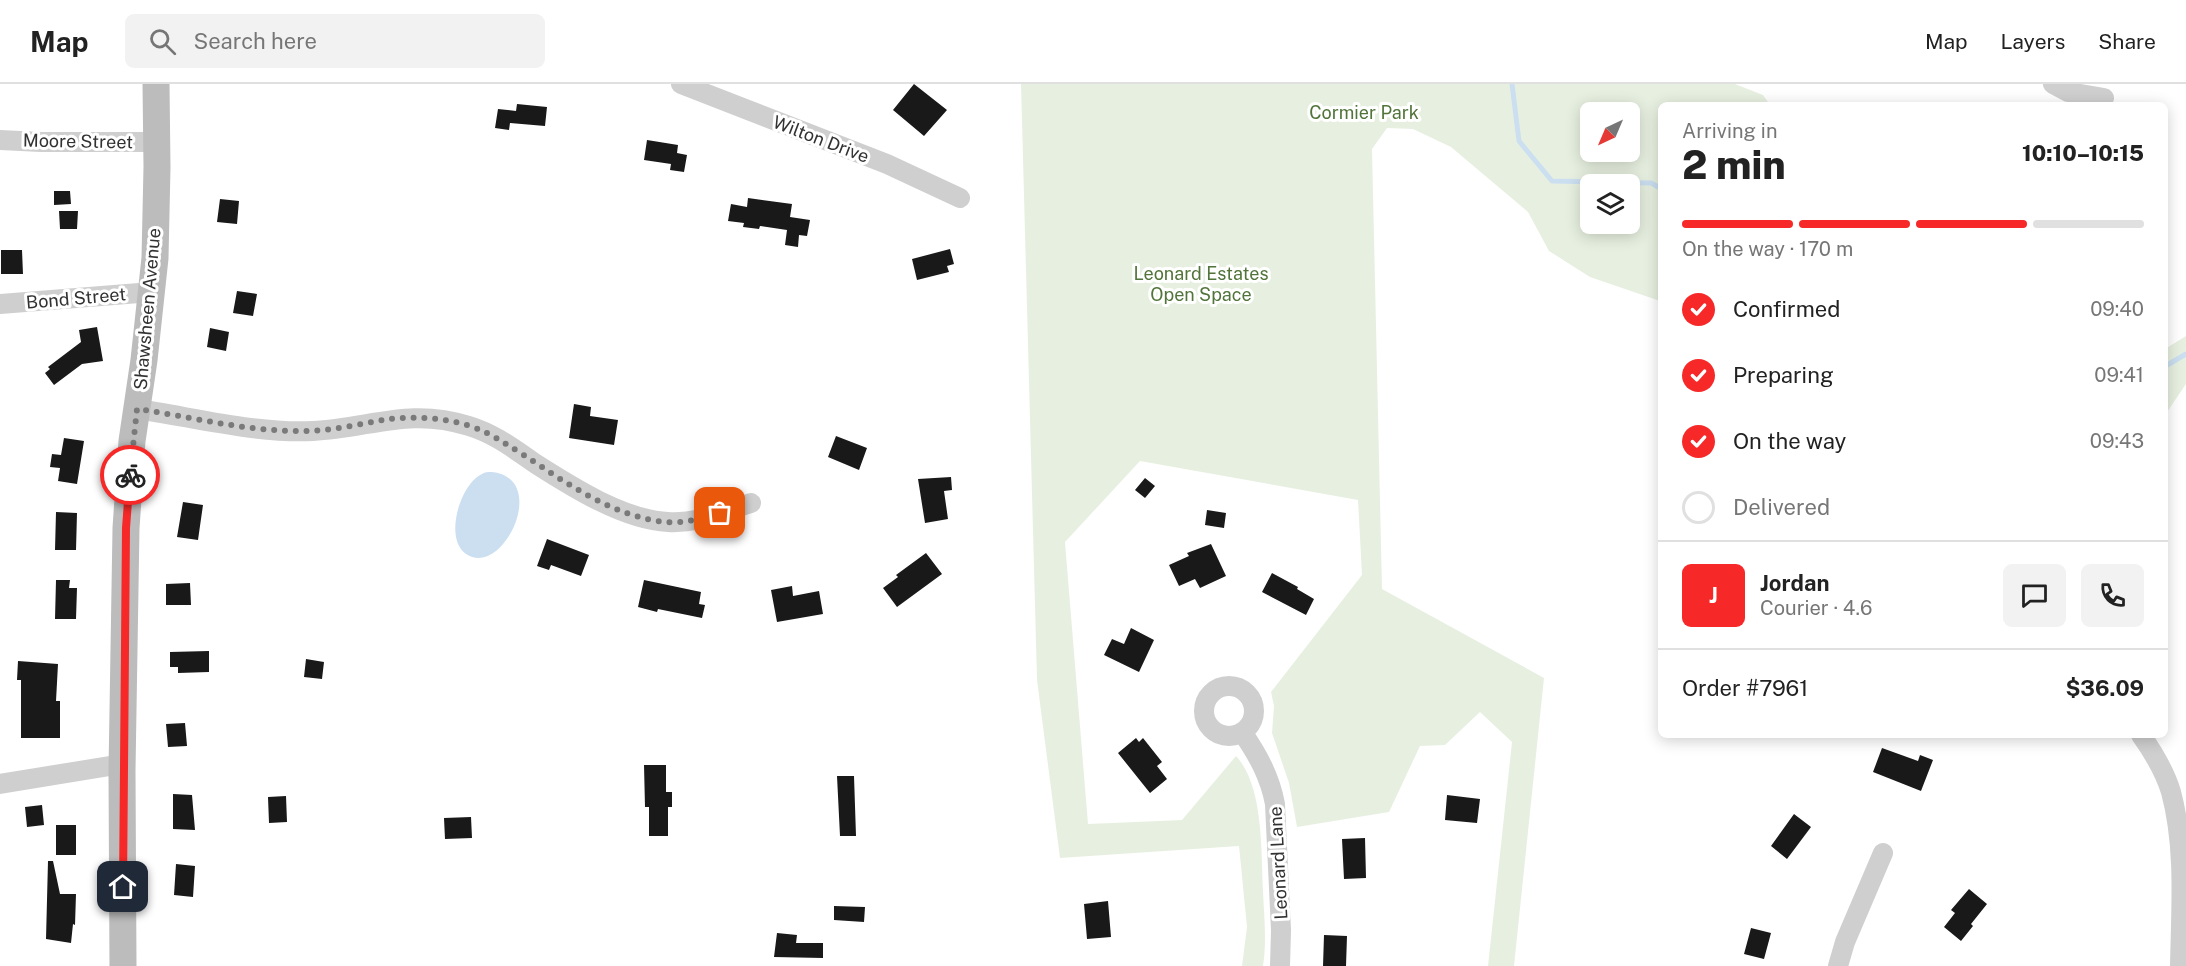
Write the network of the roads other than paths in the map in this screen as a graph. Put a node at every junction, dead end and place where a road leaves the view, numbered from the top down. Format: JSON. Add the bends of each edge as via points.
{"nodes":[{"id":1,"x":156,"y":84,"type":"edge"},
{"id":2,"x":681,"y":84,"type":"edge"},
{"id":3,"x":2053,"y":84,"type":"edge"},
{"id":4,"x":2104,"y":98,"type":"dead end"},
{"id":5,"x":0,"y":140,"type":"edge"},
{"id":6,"x":157,"y":142,"type":"junction"},
{"id":7,"x":960,"y":198,"type":"dead end"},
{"id":8,"x":152,"y":292,"type":"junction"},
{"id":9,"x":0,"y":304,"type":"edge"},
{"id":10,"x":137,"y":409,"type":"junction"},
{"id":11,"x":751,"y":503,"type":"dead end"},
{"id":12,"x":1242,"y":732,"type":"dead end"},
{"id":13,"x":2143,"y":738,"type":"edge"},
{"id":14,"x":122,"y":764,"type":"junction"},
{"id":15,"x":0,"y":784,"type":"edge"},
{"id":16,"x":1883,"y":853,"type":"dead end"},
{"id":17,"x":123,"y":966,"type":"edge"},
{"id":18,"x":1280,"y":966,"type":"edge"},
{"id":19,"x":1838,"y":966,"type":"edge"},
{"id":20,"x":2180,"y":966,"type":"edge"}],
"edges":[{"from":1,"to":6,"type":"main road","name":"Shawsheen Avenue"},
{"from":2,"to":7,"type":"street","name":"Wilton Drive","via":[[887,164]]},
{"from":3,"to":4,"type":"street","via":[[2068,92]]},
{"from":5,"to":6,"type":"street","name":"Moore Street"},
{"from":6,"to":8,"type":"main road","name":"Shawsheen Avenue"},
{"from":8,"to":9,"type":"street","name":"Bond Street"},
{"from":8,"to":10,"type":"main road","name":"Shawsheen Avenue"},
{"from":10,"to":11,"type":"street","via":[[288,431],[314,431],[406,417],[439,419],[501,439],[597,500],[648,519],[687,521]]},
{"from":10,"to":14,"type":"main road","name":"Shawsheen Avenue","via":[[126,528]]},
{"from":12,"to":18,"type":"street","name":"Leonard Lane","via":[[1261,761],[1275,804]]},
{"from":13,"to":20,"type":"street","via":[[2170,790],[2180,833]]},
{"from":14,"to":15,"type":"street"},
{"from":14,"to":17,"type":"main road","name":"Shawsheen Avenue"},
{"from":16,"to":19,"type":"street"}]}
